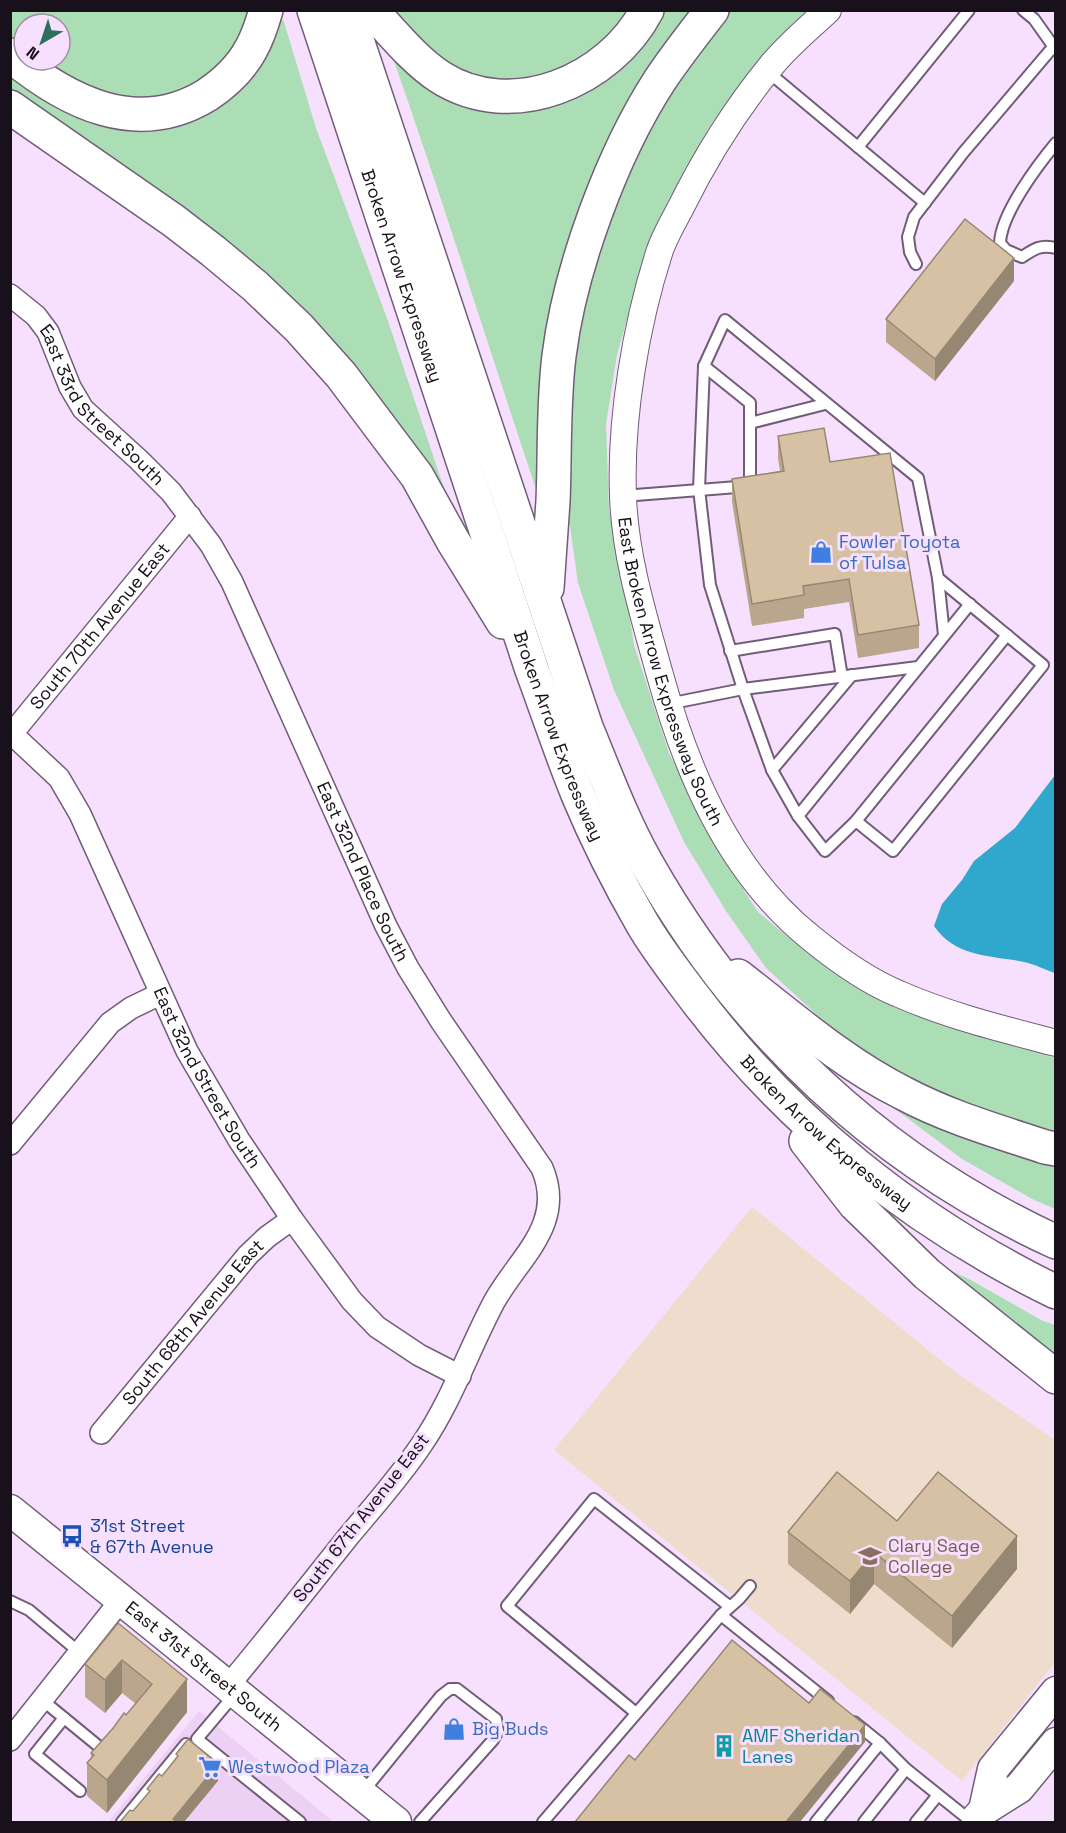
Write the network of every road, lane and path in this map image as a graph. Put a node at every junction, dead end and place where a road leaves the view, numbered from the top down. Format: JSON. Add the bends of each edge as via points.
{"nodes":[{"id":1,"x":266,"y":10,"type":"edge"},
{"id":2,"x":314,"y":10,"type":"edge"},
{"id":3,"x":347,"y":10,"type":"edge"},
{"id":4,"x":371,"y":10,"type":"edge"},
{"id":5,"x":647,"y":10,"type":"edge"},
{"id":6,"x":712,"y":10,"type":"edge"},
{"id":7,"x":828,"y":10,"type":"edge"},
{"id":8,"x":969,"y":10,"type":"edge"},
{"id":9,"x":1023,"y":10,"type":"edge"},
{"id":10,"x":1054,"y":48,"type":"edge"},
{"id":11,"x":10,"y":55,"type":"edge"},
{"id":12,"x":767,"y":71,"type":"junction"},
{"id":13,"x":10,"y":107,"type":"edge"},
{"id":14,"x":1056,"y":142,"type":"edge"},
{"id":15,"x":858,"y":147,"type":"junction"},
{"id":16,"x":925,"y":203,"type":"junction"},
{"id":17,"x":1056,"y":248,"type":"edge"},
{"id":18,"x":916,"y":264,"type":"dead end"},
{"id":19,"x":10,"y":295,"type":"edge"},
{"id":20,"x":704,"y":366,"type":"junction"},
{"id":21,"x":825,"y":404,"type":"junction"},
{"id":22,"x":750,"y":423,"type":"junction"},
{"id":23,"x":699,"y":489,"type":"junction"},
{"id":24,"x":623,"y":496,"type":"junction"},
{"id":25,"x":190,"y":516,"type":"junction"},
{"id":26,"x":938,"y":578,"type":"junction"},
{"id":27,"x":545,"y":604,"type":"junction"},
{"id":28,"x":970,"y":604,"type":"junction"},
{"id":29,"x":1007,"y":634,"type":"junction"},
{"id":30,"x":944,"y":635,"type":"junction"},
{"id":31,"x":730,"y":651,"type":"junction"},
{"id":32,"x":918,"y":667,"type":"junction"},
{"id":33,"x":532,"y":670,"type":"junction"},
{"id":34,"x":847,"y":676,"type":"junction"},
{"id":35,"x":742,"y":689,"type":"junction"},
{"id":36,"x":668,"y":704,"type":"junction"},
{"id":37,"x":11,"y":735,"type":"edge"},
{"id":38,"x":772,"y":770,"type":"junction"},
{"id":39,"x":798,"y":816,"type":"junction"},
{"id":40,"x":856,"y":821,"type":"junction"},
{"id":41,"x":700,"y":948,"type":"junction"},
{"id":42,"x":160,"y":994,"type":"junction"},
{"id":43,"x":718,"y":1029,"type":"junction"},
{"id":44,"x":1056,"y":1043,"type":"edge"},
{"id":45,"x":10,"y":1144,"type":"edge"},
{"id":46,"x":1056,"y":1149,"type":"edge"},
{"id":47,"x":548,"y":1215,"type":"joint"},
{"id":48,"x":292,"y":1219,"type":"junction"},
{"id":49,"x":1056,"y":1242,"type":"edge"},
{"id":50,"x":1056,"y":1292,"type":"edge"},
{"id":51,"x":460,"y":1376,"type":"junction"},
{"id":52,"x":1056,"y":1377,"type":"edge"},
{"id":53,"x":101,"y":1433,"type":"dead end"},
{"id":54,"x":10,"y":1510,"type":"edge"},
{"id":55,"x":750,"y":1586,"type":"dead end"},
{"id":56,"x":121,"y":1600,"type":"junction"},
{"id":57,"x":10,"y":1601,"type":"edge"},
{"id":58,"x":729,"y":1606,"type":"junction"},
{"id":59,"x":721,"y":1615,"type":"junction"},
{"id":60,"x":80,"y":1652,"type":"junction"},
{"id":61,"x":232,"y":1690,"type":"junction"},
{"id":62,"x":1056,"y":1692,"type":"edge"},
{"id":63,"x":41,"y":1699,"type":"junction"},
{"id":64,"x":636,"y":1713,"type":"junction"},
{"id":65,"x":64,"y":1718,"type":"junction"},
{"id":66,"x":197,"y":1739,"type":"junction"},
{"id":67,"x":10,"y":1740,"type":"edge"},
{"id":68,"x":880,"y":1743,"type":"junction"},
{"id":69,"x":1056,"y":1743,"type":"edge"},
{"id":70,"x":109,"y":1755,"type":"edge"},
{"id":71,"x":906,"y":1769,"type":"junction"},
{"id":72,"x":80,"y":1791,"type":"dead end"},
{"id":73,"x":938,"y":1795,"type":"junction"},
{"id":74,"x":379,"y":1811,"type":"edge"},
{"id":75,"x":982,"y":1819,"type":"edge"},
{"id":76,"x":122,"y":1822,"type":"edge"},
{"id":77,"x":300,"y":1822,"type":"edge"},
{"id":78,"x":420,"y":1822,"type":"edge"},
{"id":79,"x":543,"y":1822,"type":"edge"},
{"id":80,"x":816,"y":1822,"type":"edge"},
{"id":81,"x":864,"y":1822,"type":"edge"},
{"id":82,"x":916,"y":1822,"type":"edge"}],
"edges":[{"from":1,"to":11,"type":"highway","via":[[251,49],[228,78],[198,100],[156,114],[112,112],[85,103],[30,72]]},
{"from":2,"to":33,"type":"highway","name":"Broken Arrow Expressway"},
{"from":3,"to":27,"type":"highway","name":"Broken Arrow Expressway"},
{"from":4,"to":5,"type":"highway","via":[[441,77],[462,87],[506,95],[554,89],[589,73],[618,52]]},
{"from":6,"to":27,"type":"highway","via":[[660,81],[611,174],[569,302],[558,367]]},
{"from":7,"to":12,"type":"street","name":"East Broken Arrow Expressway South"},
{"from":8,"to":15,"type":"lane"},
{"from":9,"to":10,"type":"lane"},
{"from":10,"to":16,"type":"lane"},
{"from":12,"to":15,"type":"lane"},
{"from":12,"to":24,"type":"street","name":"East Broken Arrow Expressway South","via":[[730,120],[661,248],[637,341],[627,404]]},
{"from":13,"to":33,"type":"highway","via":[[206,245],[299,328],[347,383],[417,476]]},
{"from":14,"to":17,"type":"lane","via":[[1000,231],[1000,243],[1012,253],[1022,256],[1043,246]]},
{"from":15,"to":16,"type":"lane"},
{"from":16,"to":18,"type":"lane","via":[[914,217],[908,237]]},
{"from":19,"to":25,"type":"street","name":"East 33rd Street South","via":[[36,316],[48,332],[83,409],[171,492]]},
{"from":20,"to":21,"type":"lane","via":[[725,320]]},
{"from":20,"to":22,"type":"lane","via":[[750,403]]},
{"from":20,"to":23,"type":"lane"},
{"from":21,"to":22,"type":"lane"},
{"from":21,"to":26,"type":"lane","via":[[918,478]]},
{"from":22,"to":23,"type":"lane","via":[[750,486]]},
{"from":23,"to":24,"type":"lane"},
{"from":23,"to":31,"type":"lane","via":[[710,585]]},
{"from":24,"to":36,"type":"street","name":"East Broken Arrow Expressway South","via":[[633,576]]},
{"from":25,"to":37,"type":"street","name":"South 70th Avenue East"},
{"from":25,"to":47,"type":"street","name":"East 32nd Place South","via":[[232,582],[408,968],[542,1168],[549,1196]]},
{"from":26,"to":28,"type":"lane"},
{"from":26,"to":30,"type":"lane"},
{"from":27,"to":41,"type":"highway","name":"Broken Arrow Expressway","via":[[586,727],[629,829]]},
{"from":28,"to":29,"type":"lane"},
{"from":28,"to":30,"type":"lane"},
{"from":29,"to":40,"type":"lane"},
{"from":29,"to":40,"type":"lane","via":[[1043,665],[1006,711],[893,850]]},
{"from":30,"to":32,"type":"lane"},
{"from":31,"to":34,"type":"lane","via":[[835,634]]},
{"from":31,"to":35,"type":"lane"},
{"from":32,"to":34,"type":"lane"},
{"from":32,"to":39,"type":"lane"},
{"from":33,"to":43,"type":"highway","name":"Broken Arrow Expressway","via":[[608,860],[643,925]]},
{"from":34,"to":35,"type":"lane"},
{"from":34,"to":38,"type":"lane"},
{"from":35,"to":36,"type":"lane"},
{"from":35,"to":38,"type":"lane"},
{"from":36,"to":44,"type":"street","name":"East Broken Arrow Expressway South","via":[[704,800],[731,847],[752,878],[808,936],[844,963],[900,995]]},
{"from":37,"to":42,"type":"street","name":"East 32nd Street South","via":[[59,778],[80,814]]},
{"from":38,"to":39,"type":"lane"},
{"from":39,"to":40,"type":"lane","via":[[825,850]]},
{"from":41,"to":46,"type":"highway","via":[[852,1063],[903,1094],[963,1120]]},
{"from":41,"to":49,"type":"highway","name":"Broken Arrow Expressway","via":[[784,1050],[846,1109],[940,1180]]},
{"from":42,"to":45,"type":"street","via":[[130,1008],[102,1031]]},
{"from":42,"to":48,"type":"street","name":"East 32nd Street South","via":[[211,1095]]},
{"from":43,"to":50,"type":"highway","name":"Broken Arrow Expressway","via":[[792,1108],[868,1174],[981,1253]]},
{"from":43,"to":52,"type":"highway","via":[[855,1204],[927,1274]]},
{"from":47,"to":51,"type":"street","name":"South 67th Avenue East","via":[[534,1244],[482,1324]]},
{"from":48,"to":51,"type":"street","name":"East 32nd Street South","via":[[377,1327]]},
{"from":48,"to":53,"type":"street","name":"South 68th Avenue East","via":[[248,1255]]},
{"from":51,"to":61,"type":"street","name":"South 67th Avenue East","via":[[406,1466]]},
{"from":54,"to":56,"type":"main road","name":"East 31st Street South"},
{"from":55,"to":58,"type":"lane"},
{"from":56,"to":60,"type":"street"},
{"from":56,"to":61,"type":"main road","name":"East 31st Street South"},
{"from":57,"to":60,"type":"lane","via":[[29,1610]]},
{"from":58,"to":59,"type":"lane"},
{"from":58,"to":64,"type":"lane","via":[[594,1499],[507,1606]]},
{"from":59,"to":64,"type":"lane"},
{"from":59,"to":68,"type":"lane"},
{"from":60,"to":63,"type":"street"},
{"from":61,"to":66,"type":"lane"},
{"from":61,"to":74,"type":"main road","name":"East 31st Street South"},
{"from":62,"to":75,"type":"main road","via":[[993,1769]]},
{"from":63,"to":65,"type":"lane"},
{"from":63,"to":67,"type":"street"},
{"from":64,"to":79,"type":"lane"},
{"from":65,"to":70,"type":"lane"},
{"from":65,"to":72,"type":"lane","via":[[35,1754]]},
{"from":66,"to":76,"type":"lane","via":[[183,1745]]},
{"from":66,"to":77,"type":"lane"},
{"from":68,"to":71,"type":"lane"},
{"from":68,"to":80,"type":"lane"},
{"from":69,"to":75,"type":"main road","via":[[1019,1788]]},
{"from":71,"to":73,"type":"lane"},
{"from":71,"to":81,"type":"lane"},
{"from":73,"to":75,"type":"lane"},
{"from":73,"to":82,"type":"lane"},
{"from":74,"to":78,"type":"lane","via":[[441,1696],[457,1689],[496,1719],[498,1731]]}]}
